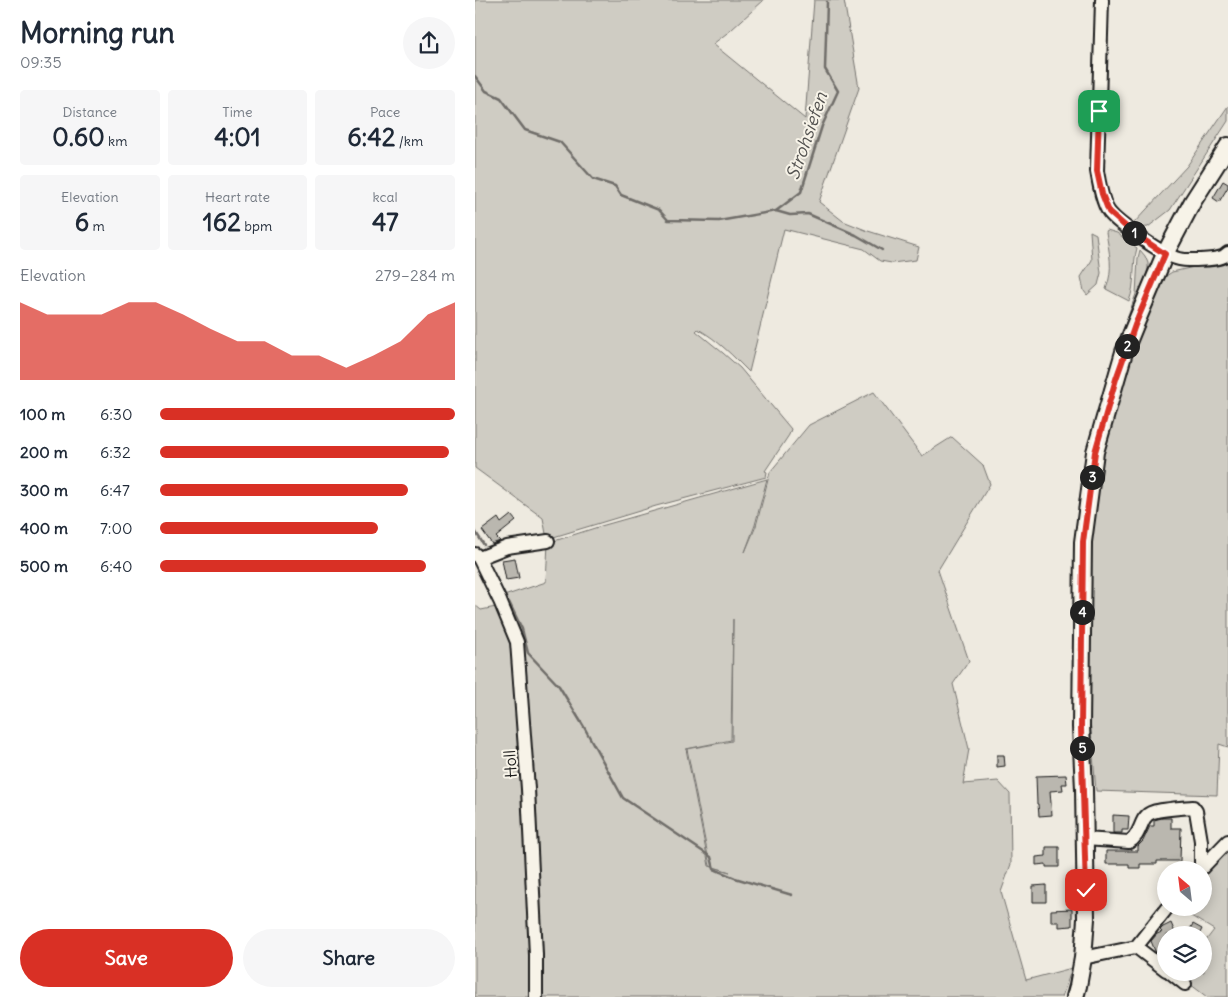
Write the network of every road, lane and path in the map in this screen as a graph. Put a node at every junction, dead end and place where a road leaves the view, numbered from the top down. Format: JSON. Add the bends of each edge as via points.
{"nodes":[{"id":1,"x":1102,"y":0,"type":"edge"},
{"id":2,"x":1228,"y":146,"type":"edge"},
{"id":3,"x":1228,"y":253,"type":"edge"},
{"id":4,"x":1165,"y":254,"type":"junction"},
{"id":5,"x":548,"y":541,"type":"dead end"},
{"id":6,"x":477,"y":556,"type":"edge"},
{"id":7,"x":1085,"y":840,"type":"junction"},
{"id":8,"x":1228,"y":841,"type":"edge"},
{"id":9,"x":1200,"y":861,"type":"edge"},
{"id":10,"x":1208,"y":861,"type":"edge"},
{"id":11,"x":1161,"y":916,"type":"edge"},
{"id":12,"x":1136,"y":947,"type":"junction"},
{"id":13,"x":1083,"y":958,"type":"junction"},
{"id":14,"x":1157,"y":963,"type":"edge"},
{"id":15,"x":1181,"y":981,"type":"edge"},
{"id":16,"x":1185,"y":984,"type":"dead end"},
{"id":17,"x":537,"y":997,"type":"edge"},
{"id":18,"x":1075,"y":997,"type":"edge"}],
"edges":[{"from":1,"to":4,"type":"street","via":[[1097,171],[1102,194],[1109,212]]},
{"from":2,"to":4,"type":"main road","via":[[1193,201]]},
{"from":3,"to":4,"type":"street","via":[[1199,260],[1179,260]]},
{"from":4,"to":7,"type":"main road","via":[[1135,325],[1095,452],[1083,542],[1081,727]]},
{"from":5,"to":6,"type":"street","name":"Holl","via":[[507,547]]},
{"from":6,"to":17,"type":"street","name":"Holl","via":[[517,642],[528,789]]},
{"from":7,"to":9,"type":"street","via":[[1129,842],[1148,814],[1193,807],[1201,841]]},
{"from":7,"to":13,"type":"main road"},
{"from":8,"to":10,"type":"street"},
{"from":11,"to":12,"type":"street"},
{"from":12,"to":13,"type":"street"},
{"from":12,"to":14,"type":"street"},
{"from":13,"to":18,"type":"main road"},
{"from":15,"to":16,"type":"street"}]}
